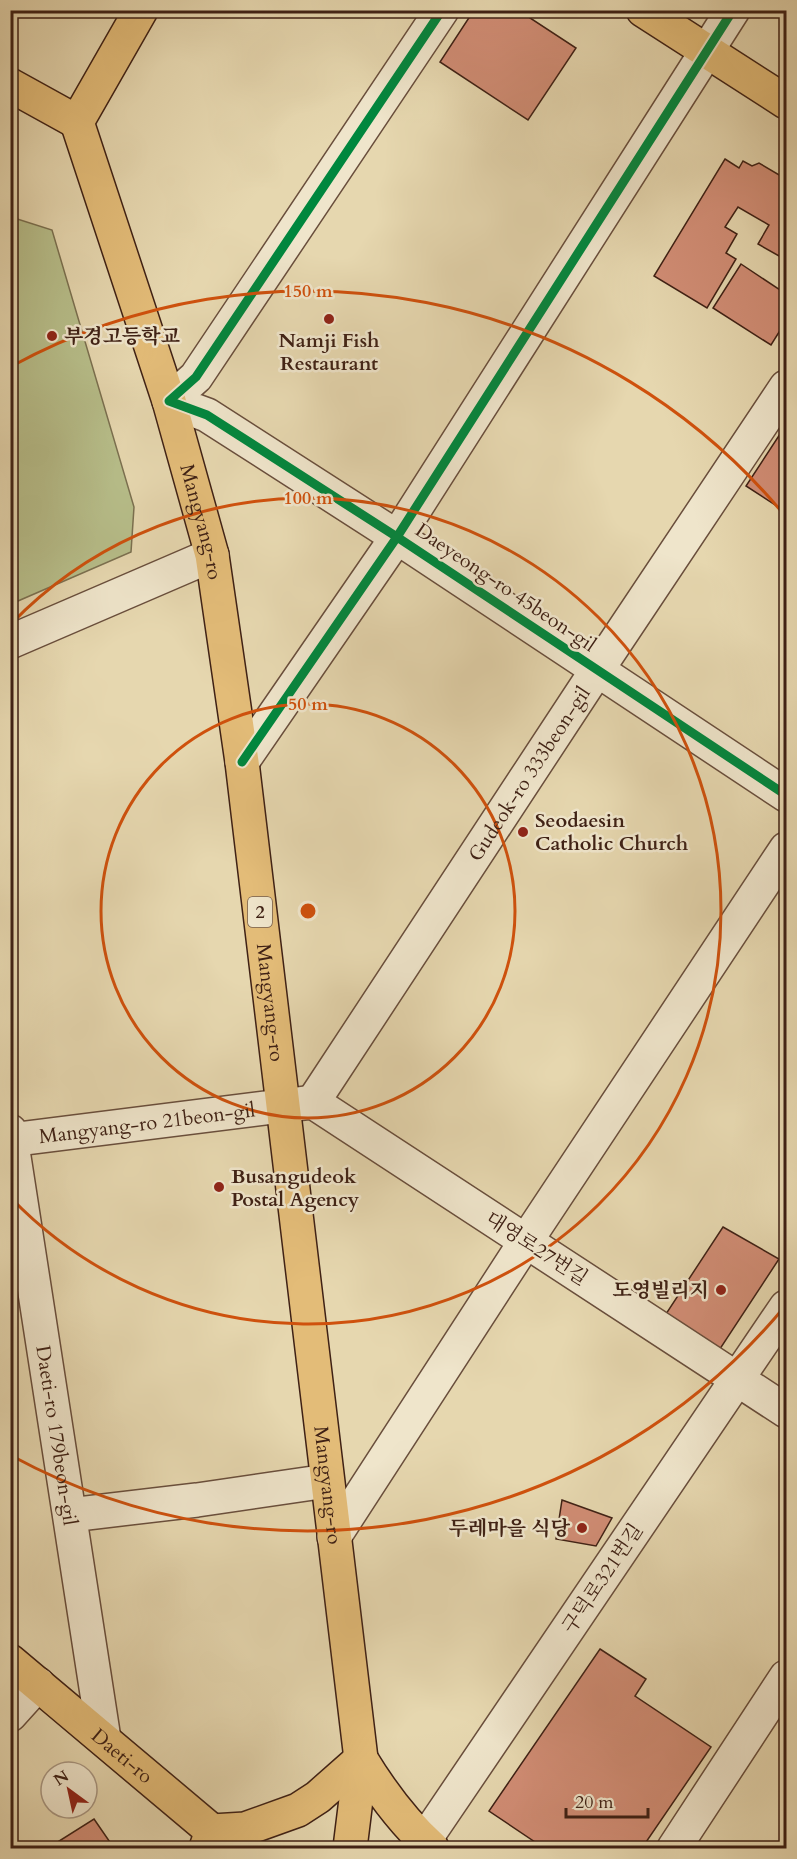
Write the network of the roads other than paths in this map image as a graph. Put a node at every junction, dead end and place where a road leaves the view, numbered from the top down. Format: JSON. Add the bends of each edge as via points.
{"nodes":[{"id":1,"x":141,"y":10,"type":"edge"},
{"id":2,"x":442,"y":10,"type":"edge"},
{"id":3,"x":643,"y":10,"type":"edge"},
{"id":4,"x":733,"y":10,"type":"edge"},
{"id":5,"x":706,"y":50,"type":"junction"},
{"id":6,"x":10,"y":85,"type":"edge"},
{"id":7,"x":786,"y":102,"type":"edge"},
{"id":8,"x":76,"y":122,"type":"junction"},
{"id":9,"x":786,"y":387,"type":"edge"},
{"id":10,"x":169,"y":401,"type":"junction"},
{"id":11,"x":397,"y":537,"type":"junction"},
{"id":12,"x":212,"y":555,"type":"junction"},
{"id":13,"x":10,"y":642,"type":"edge"},
{"id":14,"x":597,"y":670,"type":"junction"},
{"id":15,"x":242,"y":762,"type":"junction"},
{"id":16,"x":786,"y":795,"type":"edge"},
{"id":17,"x":786,"y":849,"type":"edge"},
{"id":18,"x":297,"y":1103,"type":"junction"},
{"id":19,"x":11,"y":1137,"type":"edge"},
{"id":20,"x":526,"y":1241,"type":"junction"},
{"id":21,"x":786,"y":1306,"type":"edge"},
{"id":22,"x":737,"y":1379,"type":"junction"},
{"id":23,"x":786,"y":1412,"type":"edge"},
{"id":24,"x":327,"y":1481,"type":"junction"},
{"id":25,"x":70,"y":1515,"type":"junction"},
{"id":26,"x":334,"y":1538,"type":"junction"},
{"id":27,"x":10,"y":1661,"type":"edge"},
{"id":28,"x":786,"y":1677,"type":"edge"},
{"id":29,"x":38,"y":1684,"type":"junction"},
{"id":30,"x":10,"y":1714,"type":"edge"},
{"id":31,"x":104,"y":1739,"type":"junction"},
{"id":32,"x":361,"y":1759,"type":"junction"},
{"id":33,"x":219,"y":1842,"type":"edge"},
{"id":34,"x":424,"y":1846,"type":"edge"},
{"id":35,"x":350,"y":1848,"type":"edge"},
{"id":36,"x":674,"y":1848,"type":"edge"}],
"edges":[{"from":1,"to":8,"type":"main road"},
{"from":2,"to":10,"type":"street","via":[[196,378]]},
{"from":3,"to":5,"type":"main road"},
{"from":4,"to":5,"type":"street"},
{"from":5,"to":7,"type":"main road"},
{"from":5,"to":11,"type":"street"},
{"from":6,"to":8,"type":"main road"},
{"from":8,"to":10,"type":"main road","name":"Mangyang-ro","number":"2"},
{"from":9,"to":14,"type":"street","name":"Gudeok-ro 333beon-gil"},
{"from":10,"to":11,"type":"street","name":"Daeyeong-ro 45beon-gil","via":[[207,415]]},
{"from":10,"to":12,"type":"main road","name":"Mangyang-ro","number":"2"},
{"from":11,"to":14,"type":"street","name":"Daeyeong-ro 45beon-gil"},
{"from":11,"to":15,"type":"street"},
{"from":12,"to":13,"type":"street"},
{"from":12,"to":15,"type":"main road","name":"Mangyang-ro","number":"2"},
{"from":14,"to":16,"type":"street","name":"Daeyeong-ro 45beon-gil"},
{"from":14,"to":18,"type":"street","name":"Gudeok-ro 333beon-gil"},
{"from":15,"to":18,"type":"main road","name":"Mangyang-ro","number":"2"},
{"from":17,"to":20,"type":"street"},
{"from":18,"to":19,"type":"street","name":"Mangyang-ro 21beon-gil"},
{"from":18,"to":20,"type":"street","name":"대영로27번길"},
{"from":18,"to":24,"type":"main road","name":"Mangyang-ro","number":"2"},
{"from":19,"to":25,"type":"street","name":"Daeti-ro 179beon-gil"},
{"from":20,"to":22,"type":"street","name":"대영로27번길"},
{"from":20,"to":26,"type":"street"},
{"from":21,"to":22,"type":"street","name":"구덕로321번길"},
{"from":22,"to":23,"type":"street","name":"대영로27번길"},
{"from":22,"to":34,"type":"street","name":"구덕로321번길"},
{"from":24,"to":25,"type":"street"},
{"from":24,"to":26,"type":"main road","name":"Mangyang-ro","number":"2"},
{"from":25,"to":31,"type":"street","name":"Daeti-ro 179beon-gil"},
{"from":26,"to":32,"type":"main road","name":"Mangyang-ro","number":"2"},
{"from":27,"to":29,"type":"main road","name":"Daeti-ro"},
{"from":28,"to":36,"type":"street"},
{"from":29,"to":30,"type":"street"},
{"from":29,"to":31,"type":"main road","name":"Daeti-ro"},
{"from":31,"to":33,"type":"main road","name":"Daeti-ro"},
{"from":32,"to":33,"type":"main road","via":[[298,1810]]},
{"from":32,"to":34,"type":"main road"},
{"from":32,"to":35,"type":"main road","name":"Mangyang-ro","number":"2"}]}
